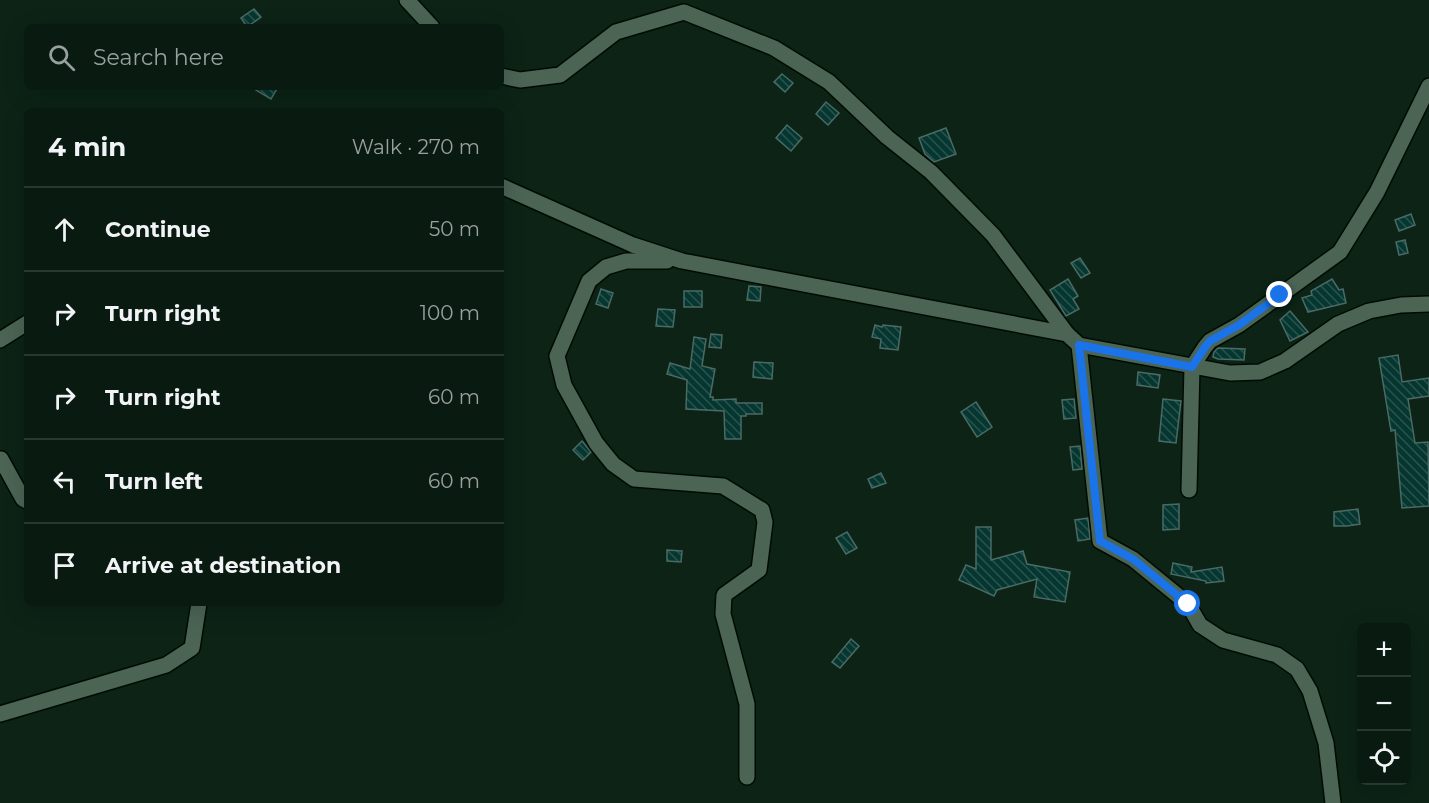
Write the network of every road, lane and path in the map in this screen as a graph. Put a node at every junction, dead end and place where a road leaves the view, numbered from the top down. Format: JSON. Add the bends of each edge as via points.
{"nodes":[{"id":1,"x":407,"y":0,"type":"edge"},
{"id":2,"x":429,"y":24,"type":"edge"},
{"id":3,"x":504,"y":77,"type":"edge"},
{"id":4,"x":1429,"y":86,"type":"edge"},
{"id":5,"x":504,"y":187,"type":"edge"},
{"id":6,"x":682,"y":261,"type":"junction"},
{"id":7,"x":1429,"y":303,"type":"edge"},
{"id":8,"x":24,"y":326,"type":"edge"},
{"id":9,"x":1066,"y":334,"type":"junction"},
{"id":10,"x":0,"y":340,"type":"edge"},
{"id":11,"x":1079,"y":345,"type":"junction"},
{"id":12,"x":1192,"y":367,"type":"junction"},
{"id":13,"x":0,"y":459,"type":"edge"},
{"id":14,"x":1189,"y":490,"type":"dead end"},
{"id":15,"x":24,"y":500,"type":"edge"},
{"id":16,"x":199,"y":606,"type":"edge"},
{"id":17,"x":0,"y":714,"type":"edge"},
{"id":18,"x":747,"y":777,"type":"dead end"},
{"id":19,"x":1333,"y":803,"type":"edge"}],
"edges":[{"from":1,"to":2,"type":"street"},
{"from":3,"to":9,"type":"street","via":[[520,80],[560,75],[616,32],[684,12],[774,48],[829,82],[931,172],[993,235]]},
{"from":4,"to":12,"type":"street","via":[[1377,192],[1340,252],[1239,325],[1210,341]]},
{"from":5,"to":6,"type":"street","via":[[633,245]]},
{"from":6,"to":9,"type":"street"},
{"from":6,"to":18,"type":"street","via":[[626,261],[606,267],[589,281],[557,356],[564,385],[596,443],[613,464],[634,479],[723,486],[762,510],[765,522],[759,570],[724,595],[723,614],[747,704]]},
{"from":7,"to":12,"type":"street","via":[[1369,311],[1338,324],[1285,361],[1260,372],[1230,373]]},
{"from":8,"to":10,"type":"street"},
{"from":9,"to":11,"type":"street"},
{"from":11,"to":12,"type":"street"},
{"from":11,"to":19,"type":"street","via":[[1100,541],[1133,559],[1188,604],[1200,625],[1223,640],[1276,655],[1298,669],[1310,691],[1326,743]]},
{"from":12,"to":14,"type":"street"},
{"from":13,"to":15,"type":"street"},
{"from":16,"to":17,"type":"street","via":[[192,648],[166,664]]}]}
